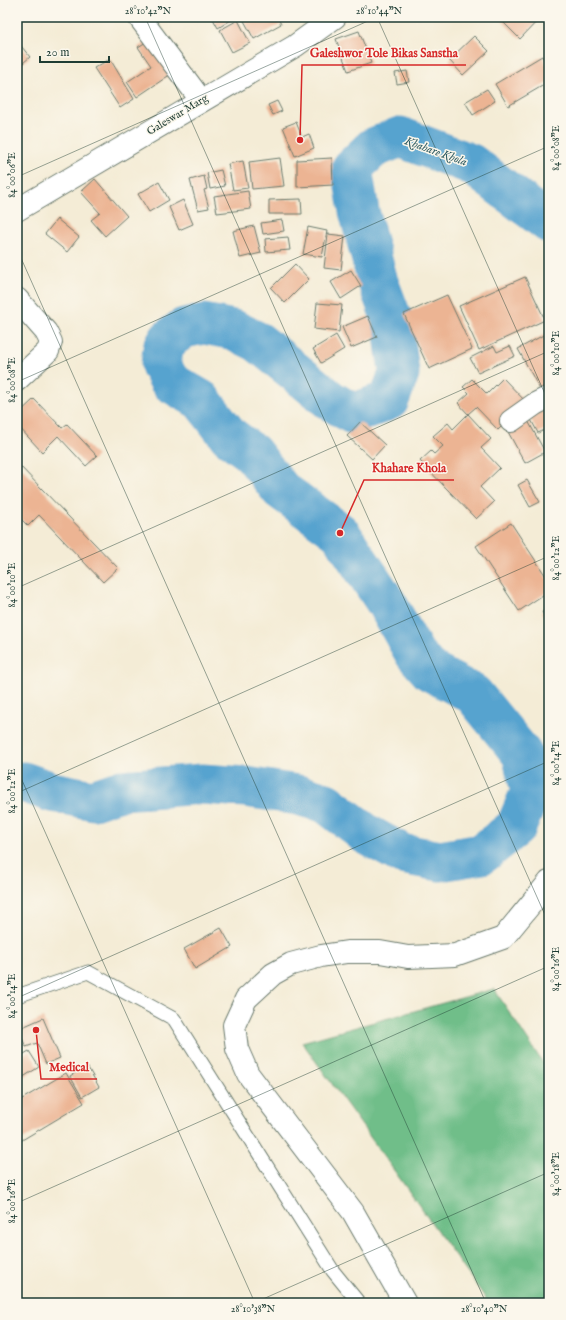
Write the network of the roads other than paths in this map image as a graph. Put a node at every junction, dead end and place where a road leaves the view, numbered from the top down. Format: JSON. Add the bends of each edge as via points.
{"nodes":[{"id":1,"x":139,"y":17,"type":"edge"},
{"id":2,"x":335,"y":17,"type":"edge"},
{"id":3,"x":201,"y":100,"type":"junction"},
{"id":4,"x":17,"y":210,"type":"edge"},
{"id":5,"x":17,"y":299,"type":"edge"},
{"id":6,"x":17,"y":380,"type":"edge"},
{"id":7,"x":549,"y":397,"type":"edge"},
{"id":8,"x":512,"y":421,"type":"dead end"},
{"id":9,"x":549,"y":882,"type":"edge"},
{"id":10,"x":17,"y":996,"type":"edge"},
{"id":11,"x":359,"y":1303,"type":"edge"},
{"id":12,"x":405,"y":1303,"type":"edge"}],
"edges":[{"from":1,"to":3,"type":"street"},
{"from":2,"to":3,"type":"street","name":"Galeswar Marg","via":[[295,46]]},
{"from":3,"to":4,"type":"street","name":"Galeswar Marg"},
{"from":5,"to":6,"type":"street","via":[[46,332],[51,342],[48,352]]},
{"from":7,"to":8,"type":"street"},
{"from":9,"to":12,"type":"street","via":[[503,938],[455,955],[408,957],[380,952],[347,952],[291,964],[273,974],[246,999],[234,1025],[237,1049],[248,1074],[353,1212]]},
{"from":10,"to":11,"type":"lane","via":[[88,972],[174,1019],[332,1271]]}]}
